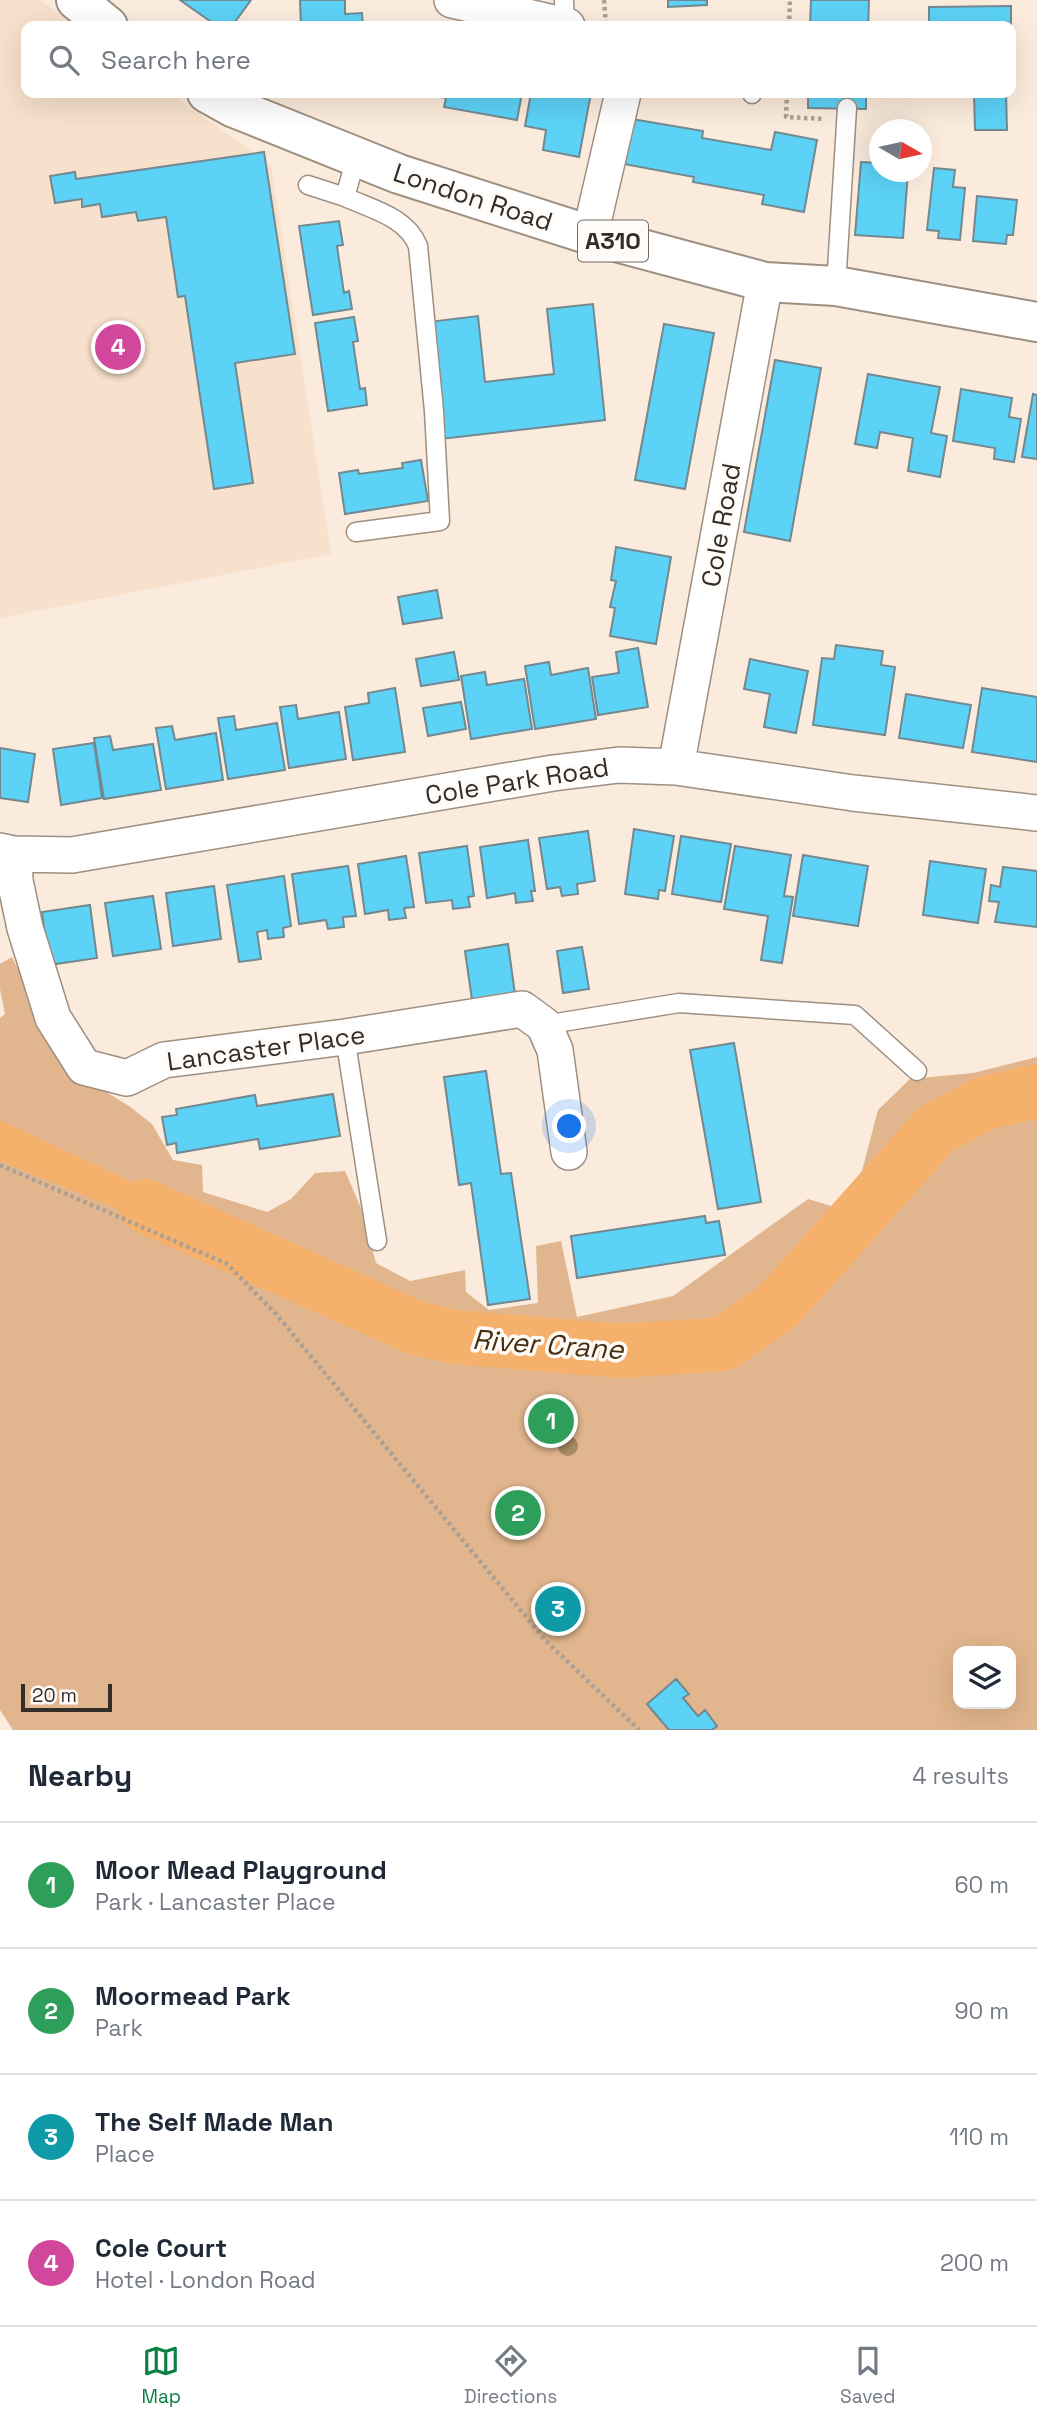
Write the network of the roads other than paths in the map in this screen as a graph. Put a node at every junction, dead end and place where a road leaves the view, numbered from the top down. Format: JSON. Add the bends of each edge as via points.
{"nodes":[{"id":1,"x":76,"y":0,"type":"edge"},
{"id":2,"x":452,"y":0,"type":"edge"},
{"id":3,"x":564,"y":0,"type":"edge"},
{"id":4,"x":102,"y":21,"type":"edge"},
{"id":5,"x":544,"y":21,"type":"edge"},
{"id":6,"x":566,"y":21,"type":"edge"},
{"id":7,"x":216,"y":98,"type":"edge"},
{"id":8,"x":622,"y":98,"type":"edge"},
{"id":9,"x":847,"y":108,"type":"dead end"},
{"id":10,"x":356,"y":158,"type":"junction"},
{"id":11,"x":308,"y":185,"type":"dead end"},
{"id":12,"x":345,"y":197,"type":"junction"},
{"id":13,"x":590,"y":235,"type":"junction"},
{"id":14,"x":765,"y":282,"type":"junction"},
{"id":15,"x":836,"y":286,"type":"junction"},
{"id":16,"x":1037,"y":322,"type":"edge"},
{"id":17,"x":356,"y":532,"type":"dead end"},
{"id":18,"x":676,"y":767,"type":"junction"},
{"id":19,"x":1037,"y":813,"type":"edge"},
{"id":20,"x":7,"y":852,"type":"edge"},
{"id":21,"x":544,"y":1025,"type":"junction"},
{"id":22,"x":345,"y":1037,"type":"junction"},
{"id":23,"x":917,"y":1071,"type":"dead end"},
{"id":24,"x":569,"y":1152,"type":"dead end"},
{"id":25,"x":377,"y":1241,"type":"dead end"}],
"edges":[{"from":1,"to":4,"type":"main road"},
{"from":2,"to":5,"type":"street"},
{"from":3,"to":6,"type":"lane"},
{"from":7,"to":10,"type":"main road","name":"London Road","number":"A310"},
{"from":8,"to":13,"type":"street"},
{"from":9,"to":15,"type":"lane"},
{"from":10,"to":12,"type":"lane"},
{"from":10,"to":13,"type":"main road","name":"London Road","number":"A310"},
{"from":11,"to":12,"type":"lane"},
{"from":12,"to":17,"type":"lane","via":[[403,224],[418,246],[440,521]]},
{"from":13,"to":14,"type":"main road","name":"London Road","number":"A310"},
{"from":14,"to":15,"type":"main road","name":"London Road","number":"A310"},
{"from":14,"to":18,"type":"street","name":"Cole Road"},
{"from":15,"to":16,"type":"main road","name":"London Road","number":"A310"},
{"from":18,"to":19,"type":"street","name":"Cole Park Road"},
{"from":18,"to":20,"type":"street","name":"Cole Park Road","via":[[619,765],[553,773],[72,855]]},
{"from":20,"to":22,"type":"street","name":"Lancaster Place","via":[[53,1018],[84,1067],[127,1078],[164,1060]]},
{"from":21,"to":22,"type":"street","name":"Lancaster Place","via":[[522,1009]]},
{"from":21,"to":23,"type":"lane","via":[[679,1003],[855,1015]]},
{"from":21,"to":24,"type":"street","via":[[555,1050]]},
{"from":22,"to":25,"type":"lane"}]}
